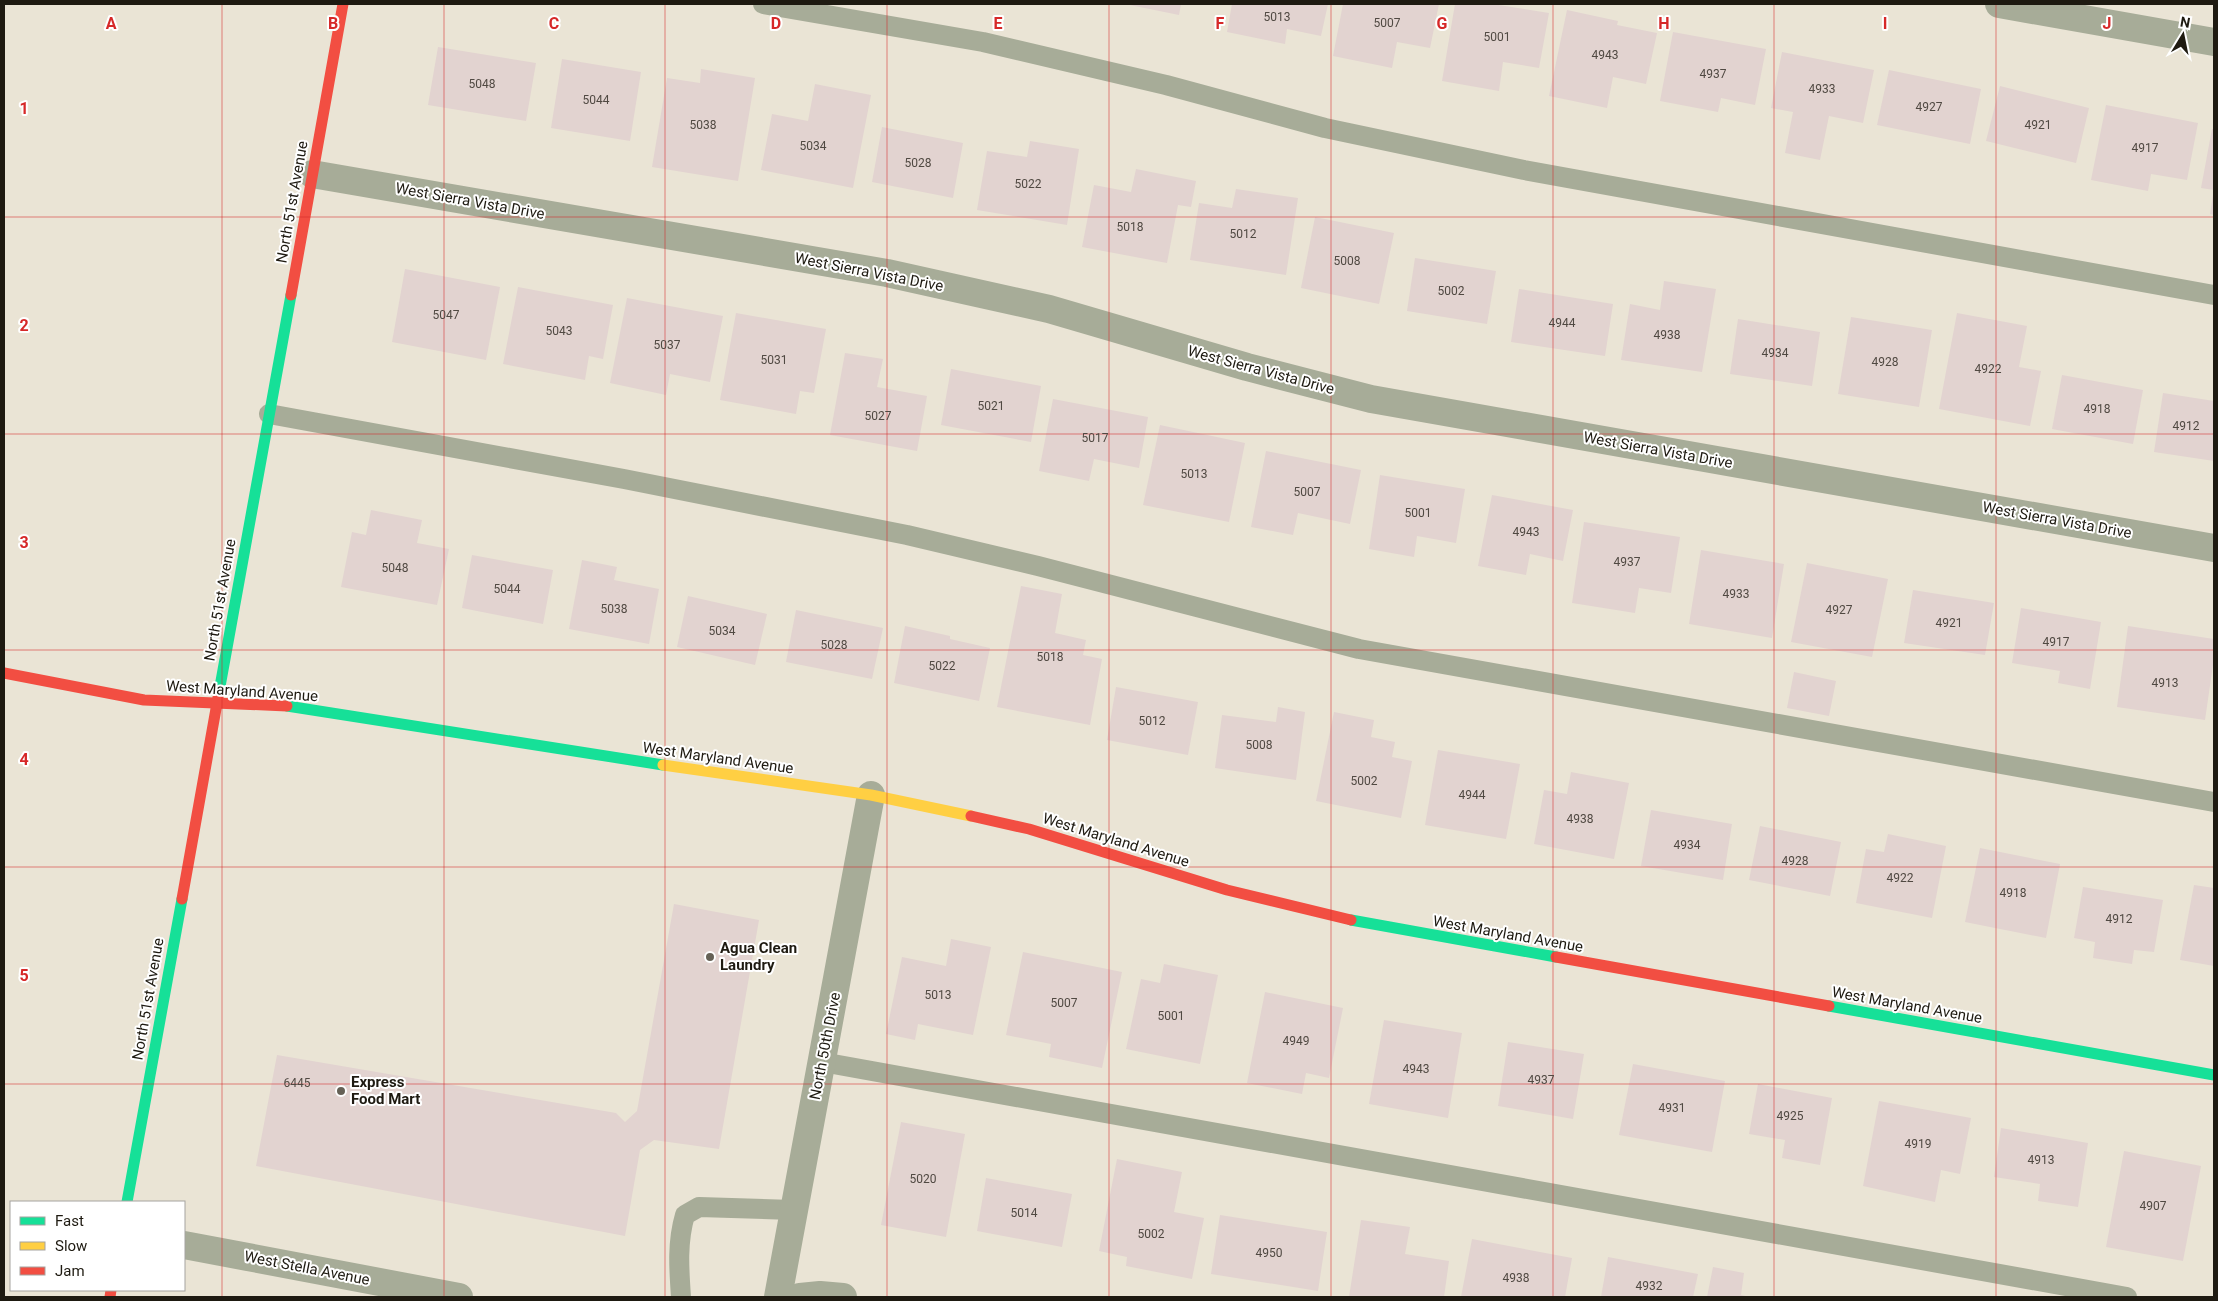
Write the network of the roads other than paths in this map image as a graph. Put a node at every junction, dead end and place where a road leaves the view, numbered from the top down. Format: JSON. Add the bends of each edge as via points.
{"nodes":[{"id":1,"x":343,"y":4,"type":"edge"},
{"id":2,"x":763,"y":4,"type":"edge"},
{"id":3,"x":1999,"y":4,"type":"edge"},
{"id":4,"x":2214,"y":42,"type":"edge"},
{"id":5,"x":312,"y":174,"type":"junction"},
{"id":6,"x":2214,"y":295,"type":"edge"},
{"id":7,"x":269,"y":414,"type":"junction"},
{"id":8,"x":2214,"y":548,"type":"edge"},
{"id":9,"x":4,"y":673,"type":"edge"},
{"id":10,"x":218,"y":702,"type":"junction"},
{"id":11,"x":871,"y":795,"type":"junction"},
{"id":12,"x":2214,"y":802,"type":"edge"},
{"id":13,"x":822,"y":1062,"type":"junction"},
{"id":14,"x":2214,"y":1075,"type":"edge"},
{"id":15,"x":127,"y":1201,"type":"edge"},
{"id":16,"x":793,"y":1210,"type":"junction"},
{"id":17,"x":185,"y":1245,"type":"edge"},
{"id":18,"x":459,"y":1297,"type":"edge"},
{"id":19,"x":681,"y":1297,"type":"edge"},
{"id":20,"x":778,"y":1297,"type":"edge"},
{"id":21,"x":800,"y":1297,"type":"edge"},
{"id":22,"x":843,"y":1297,"type":"edge"},
{"id":23,"x":2127,"y":1297,"type":"edge"}],
"edges":[{"from":1,"to":5,"type":"street","name":"North 51st Avenue"},
{"from":2,"to":6,"type":"lane","via":[[983,42],[1166,85],[1325,128],[1524,170]]},
{"from":3,"to":4,"type":"street"},
{"from":5,"to":7,"type":"street","name":"North 51st Avenue"},
{"from":5,"to":8,"type":"street","name":"West Sierra Vista Drive","via":[[897,276],[1049,309],[1247,367],[1371,399]]},
{"from":7,"to":10,"type":"street","name":"North 51st Avenue"},
{"from":7,"to":12,"type":"lane","via":[[908,535],[1359,649]]},
{"from":9,"to":10,"type":"street","name":"West Maryland Avenue","via":[[144,700]]},
{"from":10,"to":11,"type":"street","name":"West Maryland Avenue","via":[[295,706],[618,759]]},
{"from":10,"to":15,"type":"street","name":"North 51st Avenue"},
{"from":11,"to":13,"type":"street","name":"North 50th Drive"},
{"from":11,"to":14,"type":"street","name":"West Maryland Avenue","via":[[1029,829],[1228,890],[1359,922]]},
{"from":13,"to":16,"type":"street","name":"North 50th Drive"},
{"from":13,"to":23,"type":"lane"},
{"from":16,"to":19,"type":"lane","via":[[699,1207],[685,1215],[678,1261]]},
{"from":16,"to":20,"type":"street","name":"North 50th Drive"},
{"from":17,"to":18,"type":"street","name":"West Stella Avenue"},
{"from":21,"to":22,"type":"street"}]}
